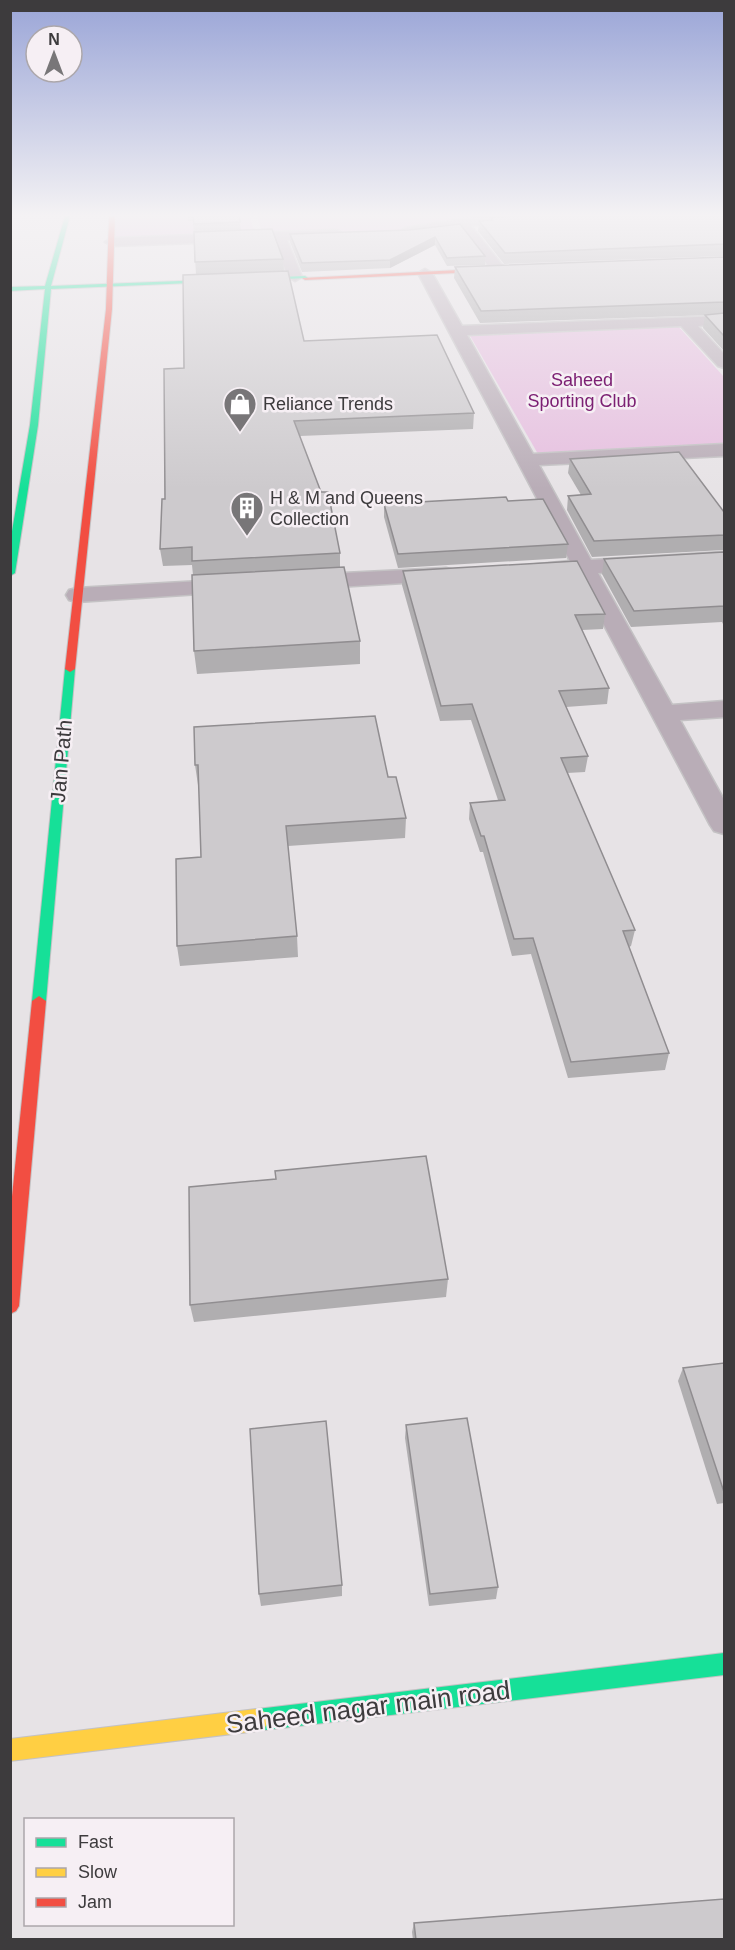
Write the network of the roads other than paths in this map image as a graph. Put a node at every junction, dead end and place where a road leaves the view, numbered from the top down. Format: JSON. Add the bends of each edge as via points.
{"nodes":[{"id":1,"x":46,"y":307,"type":"edge"},
{"id":2,"x":108,"y":307,"type":"edge"},
{"id":3,"x":443,"y":307,"type":"edge"},
{"id":4,"x":724,"y":320,"type":"edge"},
{"id":5,"x":685,"y":321,"type":"junction"},
{"id":6,"x":456,"y":331,"type":"junction"},
{"id":7,"x":724,"y":363,"type":"edge"},
{"id":8,"x":724,"y":450,"type":"edge"},
{"id":9,"x":527,"y":460,"type":"junction"},
{"id":10,"x":724,"y":558,"type":"edge"},
{"id":11,"x":585,"y":567,"type":"junction"},
{"id":12,"x":514,"y":571,"type":"edge"},
{"id":13,"x":10,"y":573,"type":"edge"},
{"id":14,"x":467,"y":574,"type":"edge"},
{"id":15,"x":278,"y":584,"type":"edge"},
{"id":16,"x":254,"y":585,"type":"edge"},
{"id":17,"x":77,"y":595,"type":"junction"},
{"id":18,"x":724,"y":708,"type":"edge"},
{"id":19,"x":664,"y":713,"type":"junction"},
{"id":20,"x":724,"y":825,"type":"edge"},
{"id":21,"x":10,"y":1306,"type":"edge"},
{"id":22,"x":724,"y":1664,"type":"edge"},
{"id":23,"x":10,"y":1750,"type":"edge"}],
"edges":[{"from":1,"to":13,"type":"main road","via":[[34,424]]},
{"from":2,"to":17,"type":"main road","name":"Jan Path"},
{"from":3,"to":6,"type":"street"},
{"from":4,"to":5,"type":"street"},
{"from":5,"to":6,"type":"street"},
{"from":5,"to":7,"type":"street"},
{"from":6,"to":9,"type":"street"},
{"from":8,"to":9,"type":"street"},
{"from":9,"to":11,"type":"street"},
{"from":10,"to":11,"type":"street"},
{"from":11,"to":12,"type":"street"},
{"from":11,"to":19,"type":"street"},
{"from":14,"to":15,"type":"street"},
{"from":16,"to":17,"type":"street"},
{"from":17,"to":21,"type":"main road","name":"Jan Path"},
{"from":18,"to":19,"type":"street"},
{"from":19,"to":20,"type":"street"},
{"from":22,"to":23,"type":"main road","name":"Saheed nagar main road"}]}
